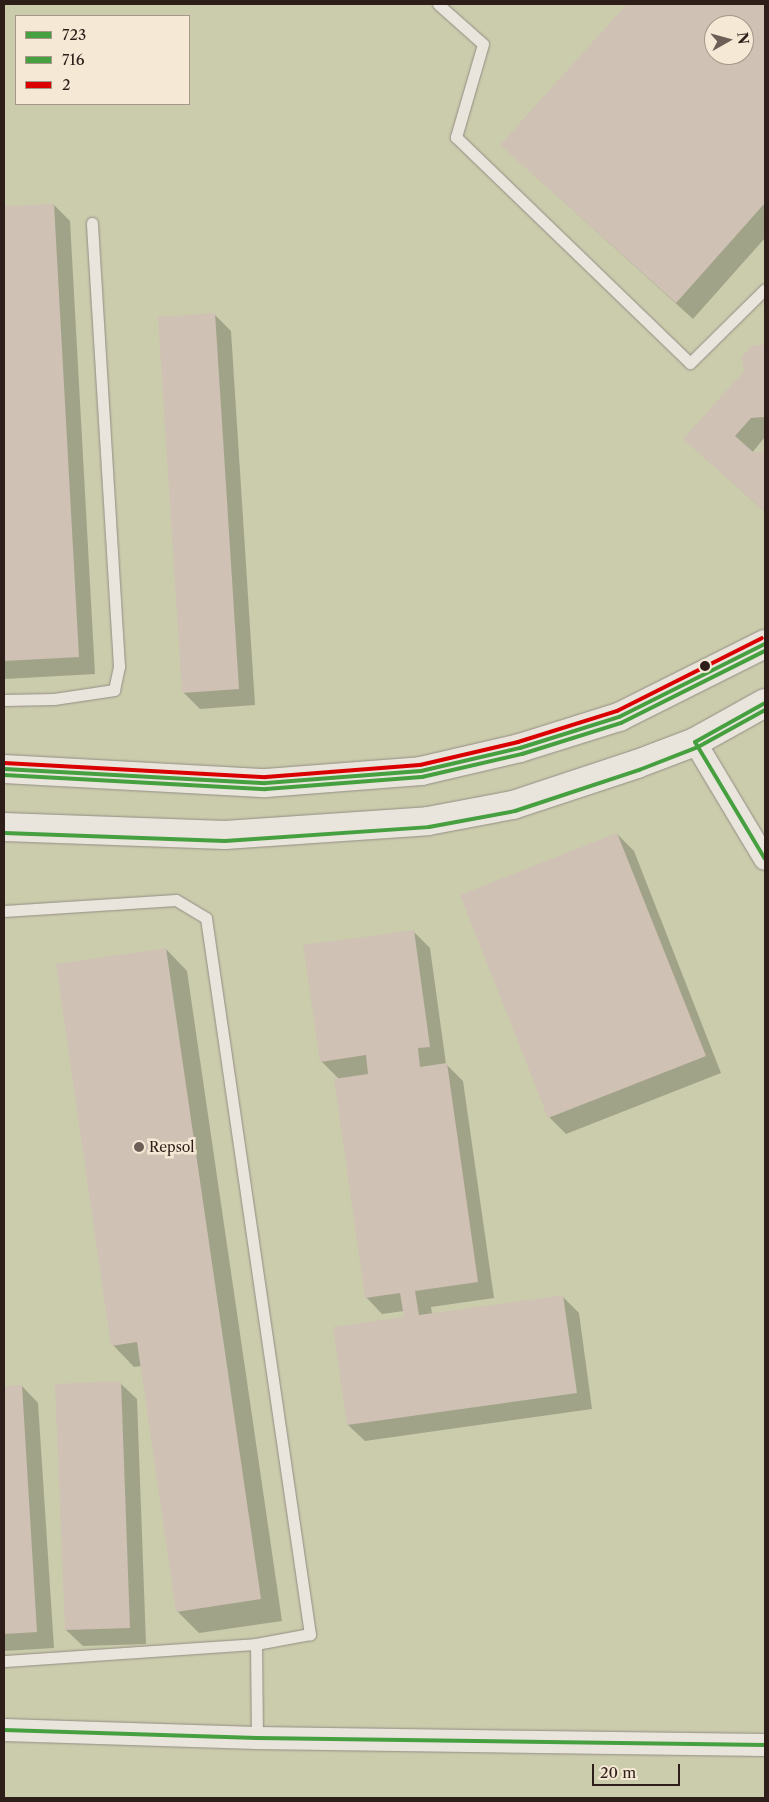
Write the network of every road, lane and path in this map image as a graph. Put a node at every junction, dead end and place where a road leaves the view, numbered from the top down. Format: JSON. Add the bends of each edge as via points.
{"nodes":[{"id":1,"x":438,"y":4,"type":"edge"},
{"id":2,"x":92,"y":223,"type":"dead end"},
{"id":3,"x":765,"y":289,"type":"edge"},
{"id":4,"x":765,"y":644,"type":"edge"},
{"id":5,"x":4,"y":700,"type":"edge"},
{"id":6,"x":765,"y":703,"type":"edge"},
{"id":7,"x":695,"y":742,"type":"junction"},
{"id":8,"x":4,"y":769,"type":"edge"},
{"id":9,"x":4,"y":827,"type":"edge"},
{"id":10,"x":765,"y":859,"type":"edge"},
{"id":11,"x":4,"y":911,"type":"edge"},
{"id":12,"x":256,"y":1644,"type":"junction"},
{"id":13,"x":4,"y":1661,"type":"edge"},
{"id":14,"x":4,"y":1730,"type":"edge"},
{"id":15,"x":258,"y":1738,"type":"junction"},
{"id":16,"x":765,"y":1745,"type":"edge"}],
"edges":[{"from":1,"to":3,"type":"lane","via":[[483,44],[456,137],[690,363]]},
{"from":2,"to":5,"type":"lane","via":[[118,666],[114,690],[54,699]]},
{"from":4,"to":8,"type":"street","via":[[619,717],[520,748],[421,771],[266,783]]},
{"from":6,"to":7,"type":"street"},
{"from":7,"to":9,"type":"street","via":[[513,805],[428,821],[225,836]]},
{"from":7,"to":10,"type":"street"},
{"from":11,"to":12,"type":"lane","via":[[176,900],[206,918],[310,1634]]},
{"from":12,"to":13,"type":"lane"},
{"from":12,"to":15,"type":"lane"},
{"from":14,"to":15,"type":"street"},
{"from":15,"to":16,"type":"street"}]}
